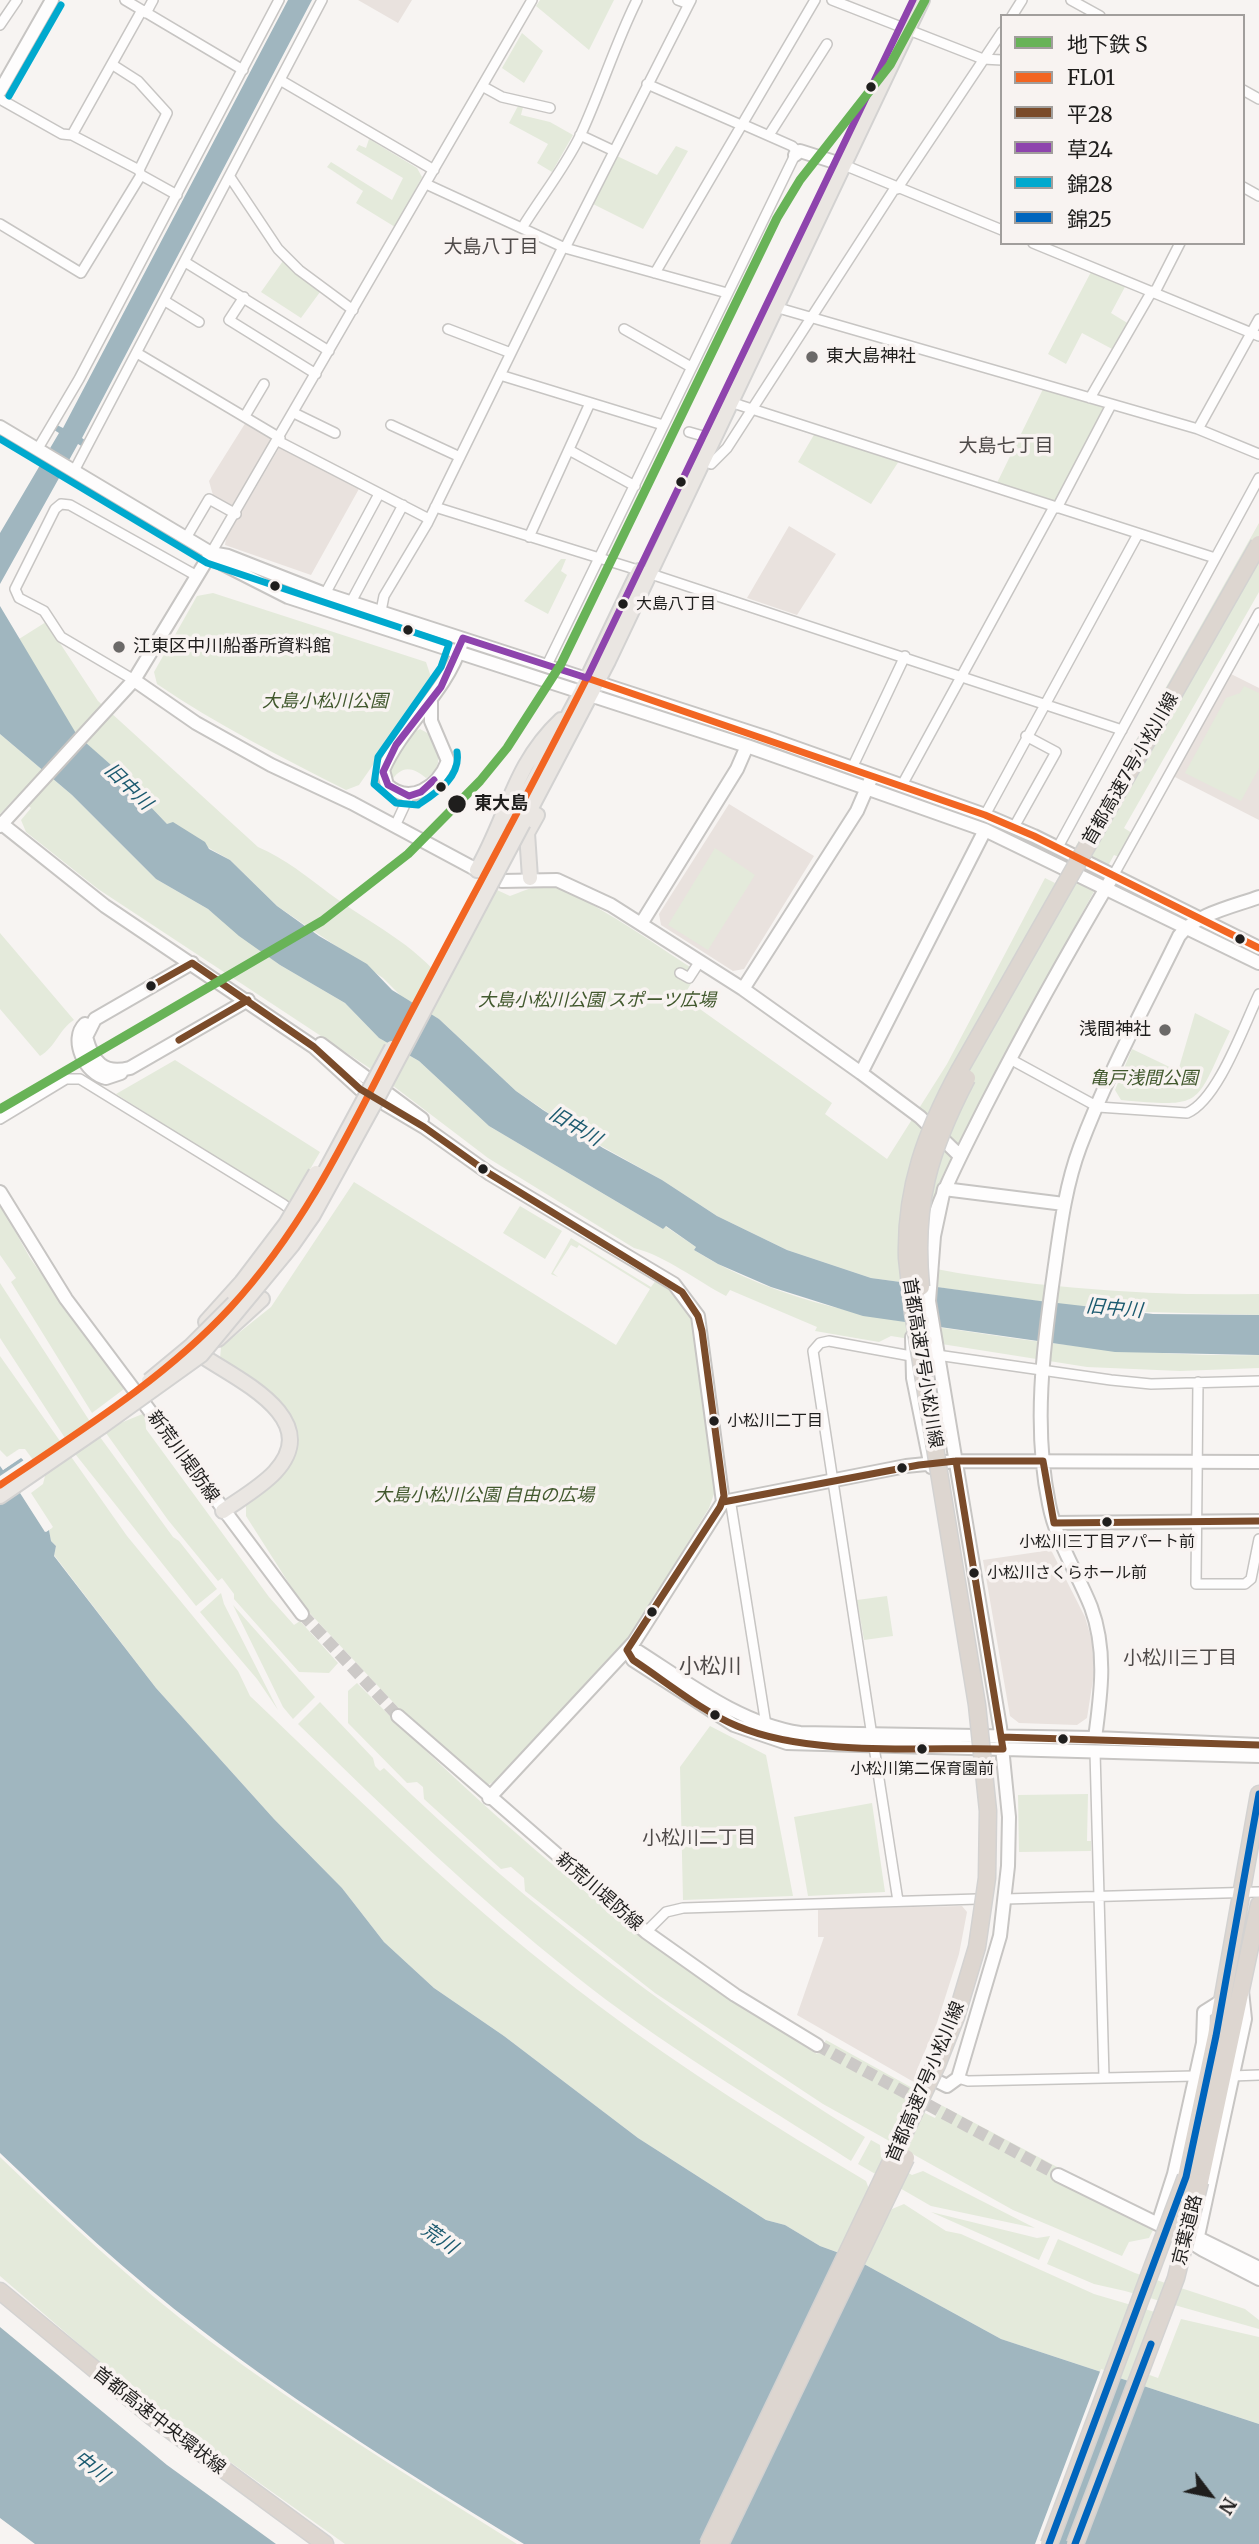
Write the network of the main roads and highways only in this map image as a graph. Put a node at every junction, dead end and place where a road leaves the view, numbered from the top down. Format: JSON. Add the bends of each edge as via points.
{"nodes":[{"id":1,"x":913,"y":0,"type":"edge"},
{"id":2,"x":922,"y":0,"type":"edge"},
{"id":3,"x":904,"y":29,"type":"junction"},
{"id":4,"x":839,"y":164,"type":"junction"},
{"id":5,"x":1259,"y":544,"type":"edge"},
{"id":6,"x":1259,"y":565,"type":"edge"},
{"id":7,"x":643,"y":573,"type":"junction"},
{"id":8,"x":573,"y":718,"type":"junction"},
{"id":9,"x":477,"y":870,"type":"road end"},
{"id":10,"x":530,"y":878,"type":"road end"},
{"id":11,"x":375,"y":1091,"type":"junction"},
{"id":12,"x":196,"y":1353,"type":"junction"},
{"id":13,"x":154,"y":1377,"type":"junction"},
{"id":14,"x":138,"y":1396,"type":"road end"},
{"id":15,"x":99,"y":1423,"type":"junction"},
{"id":16,"x":0,"y":1485,"type":"edge"},
{"id":17,"x":0,"y":1496,"type":"edge"},
{"id":18,"x":223,"y":1511,"type":"road end"},
{"id":19,"x":1259,"y":1794,"type":"edge"},
{"id":20,"x":1259,"y":1905,"type":"edge"},
{"id":21,"x":1193,"y":2180,"type":"junction"},
{"id":22,"x":0,"y":2291,"type":"edge"},
{"id":23,"x":0,"y":2305,"type":"edge"},
{"id":24,"x":306,"y":2544,"type":"edge"},
{"id":25,"x":325,"y":2544,"type":"edge"},
{"id":26,"x":708,"y":2544,"type":"edge"},
{"id":27,"x":720,"y":2544,"type":"edge"},
{"id":28,"x":1049,"y":2544,"type":"edge"},
{"id":29,"x":1075,"y":2544,"type":"edge"}],
"edges":[{"from":1,"to":3,"type":"main road"},
{"from":2,"to":3,"type":"main road"},
{"from":3,"to":4,"type":"main road"},
{"from":4,"to":7,"type":"main road","via":[[730,402]]},
{"from":4,"to":7,"type":"main road","via":[[696,434]]},
{"from":5,"to":26,"type":"highway","name":"首都高速7号小松川線","bridge":true,"via":[[959,1071],[919,1154],[909,1195],[906,1258],[982,1742],[989,1841],[983,1912],[968,1984],[937,2065]]},
{"from":6,"to":27,"type":"highway","name":"首都高速7号小松川線","bridge":true,"via":[[968,1076],[940,1132],[925,1179],[917,1237],[923,1310],[997,1776],[999,1842],[993,1918],[974,1998],[947,2069]]},
{"from":7,"to":8,"type":"main road"},
{"from":8,"to":9,"type":"main road","via":[[530,755]]},
{"from":8,"to":10,"type":"main road","via":[[566,760],[527,834]]},
{"from":8,"to":11,"type":"main road","bridge":true},
{"from":11,"to":12,"type":"main road","bridge":true,"via":[[313,1215]]},
{"from":11,"to":12,"type":"main road","bridge":true,"via":[[286,1224],[200,1329]]},
{"from":11,"to":12,"type":"main road","bridge":true,"via":[[327,1207],[308,1238],[262,1299]]},
{"from":11,"to":13,"type":"main road","bridge":true,"via":[[305,1210],[265,1267],[231,1308]]},
{"from":12,"to":13,"type":"main road","bridge":true},
{"from":12,"to":14,"type":"main road"},
{"from":12,"to":15,"type":"main road","bridge":true},
{"from":12,"to":18,"type":"main road","via":[[273,1403],[284,1419],[288,1439],[276,1471]]},
{"from":13,"to":15,"type":"main road"},
{"from":15,"to":16,"type":"main road"},
{"from":15,"to":17,"type":"main road"},
{"from":19,"to":21,"type":"highway","name":"京葉道路"},
{"from":20,"to":21,"type":"highway","name":"京葉道路"},
{"from":21,"to":28,"type":"highway","name":"京葉道路","bridge":true},
{"from":21,"to":29,"type":"highway","name":"京葉道路","bridge":true,"via":[[1176,2278]]},
{"from":22,"to":25,"type":"highway","name":"首都高速中央環状線","via":[[151,2416]]},
{"from":23,"to":24,"type":"highway","name":"首都高速中央環状線","via":[[145,2425]]}]}
